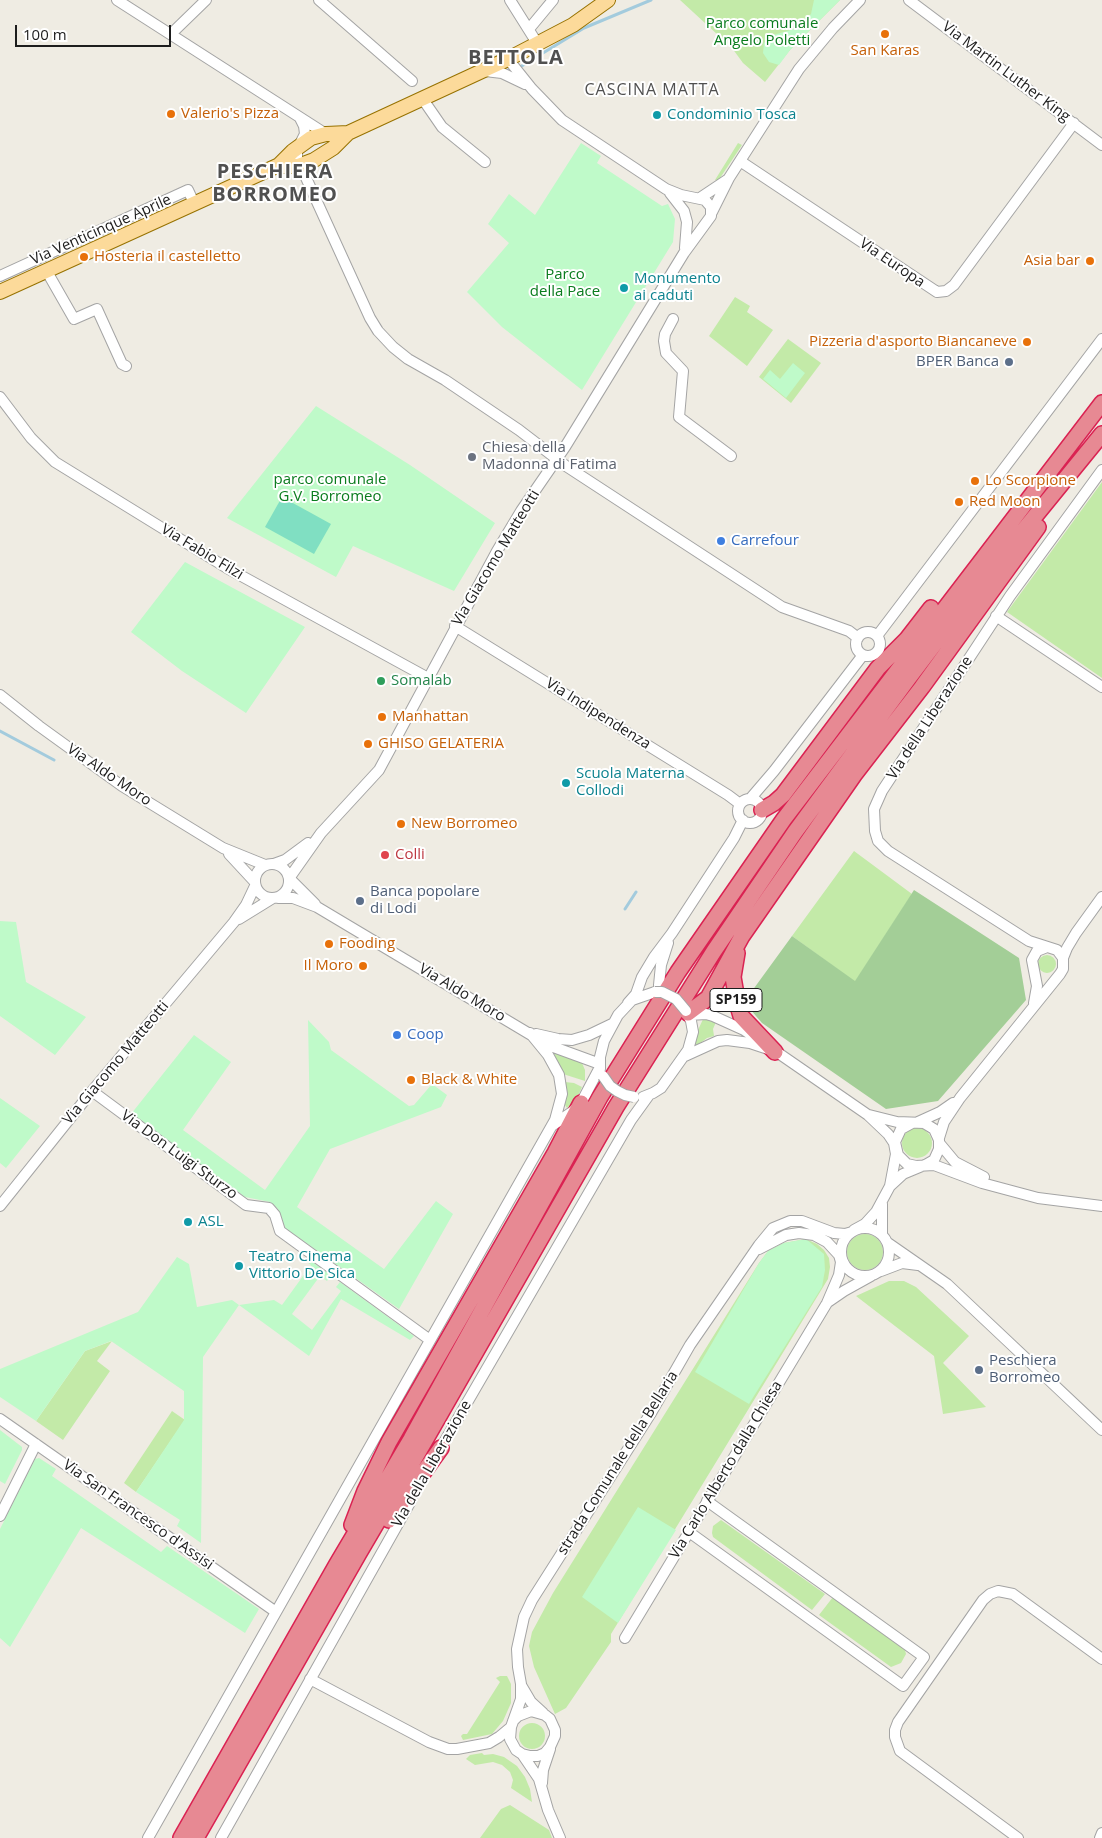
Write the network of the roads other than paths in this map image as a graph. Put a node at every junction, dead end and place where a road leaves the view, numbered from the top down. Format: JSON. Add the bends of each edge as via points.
{"nodes":[{"id":1,"x":117,"y":0,"type":"edge"},
{"id":2,"x":206,"y":0,"type":"edge"},
{"id":3,"x":510,"y":0,"type":"edge"},
{"id":4,"x":553,"y":0,"type":"edge"},
{"id":5,"x":608,"y":0,"type":"edge"},
{"id":6,"x":860,"y":0,"type":"edge"},
{"id":7,"x":910,"y":0,"type":"edge"},
{"id":8,"x":322,"y":1,"type":"edge"},
{"id":9,"x":528,"y":29,"type":"junction"},
{"id":10,"x":172,"y":33,"type":"junction"},
{"id":11,"x":537,"y":43,"type":"junction"},
{"id":12,"x":508,"y":59,"type":"junction"},
{"id":13,"x":484,"y":70,"type":"junction"},
{"id":14,"x":412,"y":82,"type":"dead end"},
{"id":15,"x":532,"y":89,"type":"junction"},
{"id":16,"x":422,"y":98,"type":"junction"},
{"id":17,"x":300,"y":118,"type":"junction"},
{"id":18,"x":1074,"y":123,"type":"junction"},
{"id":19,"x":348,"y":133,"type":"junction"},
{"id":20,"x":326,"y":134,"type":"junction"},
{"id":21,"x":1102,"y":145,"type":"edge"},
{"id":22,"x":298,"y":147,"type":"junction"},
{"id":23,"x":333,"y":148,"type":"junction"},
{"id":24,"x":740,"y":161,"type":"junction"},
{"id":25,"x":485,"y":162,"type":"dead end"},
{"id":26,"x":278,"y":165,"type":"junction"},
{"id":27,"x":300,"y":165,"type":"junction"},
{"id":28,"x":729,"y":178,"type":"junction"},
{"id":29,"x":666,"y":189,"type":"junction"},
{"id":30,"x":698,"y":198,"type":"junction"},
{"id":31,"x":194,"y":203,"type":"junction"},
{"id":32,"x":712,"y":212,"type":"junction"},
{"id":33,"x":686,"y":216,"type":"junction"},
{"id":34,"x":704,"y":225,"type":"junction"},
{"id":35,"x":684,"y":253,"type":"junction"},
{"id":36,"x":46,"y":270,"type":"junction"},
{"id":37,"x":0,"y":276,"type":"edge"},
{"id":38,"x":0,"y":292,"type":"edge"},
{"id":39,"x":673,"y":319,"type":"dead end"},
{"id":40,"x":1102,"y":339,"type":"edge"},
{"id":41,"x":126,"y":366,"type":"dead end"},
{"id":42,"x":0,"y":398,"type":"edge"},
{"id":43,"x":1102,"y":402,"type":"edge"},
{"id":44,"x":1102,"y":434,"type":"edge"},
{"id":45,"x":1102,"y":439,"type":"edge"},
{"id":46,"x":731,"y":456,"type":"dead end"},
{"id":47,"x":557,"y":459,"type":"junction"},
{"id":48,"x":1102,"y":470,"type":"edge"},
{"id":49,"x":996,"y":616,"type":"junction"},
{"id":50,"x":455,"y":626,"type":"junction"},
{"id":51,"x":877,"y":636,"type":"junction"},
{"id":52,"x":858,"y":638,"type":"junction"},
{"id":53,"x":863,"y":655,"type":"junction"},
{"id":54,"x":428,"y":678,"type":"junction"},
{"id":55,"x":1102,"y":687,"type":"edge"},
{"id":56,"x":0,"y":695,"type":"edge"},
{"id":57,"x":774,"y":771,"type":"junction"},
{"id":58,"x":750,"y":799,"type":"junction"},
{"id":59,"x":740,"y":804,"type":"junction"},
{"id":60,"x":761,"y":808,"type":"junction"},
{"id":61,"x":747,"y":822,"type":"junction"},
{"id":62,"x":321,"y":833,"type":"junction"},
{"id":63,"x":223,"y":848,"type":"junction"},
{"id":64,"x":269,"y":864,"type":"junction"},
{"id":65,"x":290,"y":878,"type":"junction"},
{"id":66,"x":255,"y":883,"type":"junction"},
{"id":67,"x":1102,"y":897,"type":"edge"},
{"id":68,"x":275,"y":898,"type":"junction"},
{"id":69,"x":317,"y":907,"type":"junction"},
{"id":70,"x":234,"y":922,"type":"junction"},
{"id":71,"x":1012,"y":931,"type":"junction"},
{"id":72,"x":672,"y":933,"type":"junction"},
{"id":73,"x":1076,"y":933,"type":"junction"},
{"id":74,"x":742,"y":936,"type":"junction"},
{"id":75,"x":1050,"y":947,"type":"junction"},
{"id":76,"x":1063,"y":958,"type":"junction"},
{"id":77,"x":1032,"y":965,"type":"junction"},
{"id":78,"x":1056,"y":977,"type":"junction"},
{"id":79,"x":660,"y":990,"type":"junction"},
{"id":80,"x":628,"y":1003,"type":"junction"},
{"id":81,"x":1033,"y":1006,"type":"junction"},
{"id":82,"x":688,"y":1013,"type":"junction"},
{"id":83,"x":613,"y":1023,"type":"junction"},
{"id":84,"x":530,"y":1033,"type":"junction"},
{"id":85,"x":775,"y":1052,"type":"junction"},
{"id":86,"x":684,"y":1056,"type":"junction"},
{"id":87,"x":601,"y":1069,"type":"junction"},
{"id":88,"x":92,"y":1091,"type":"junction"},
{"id":89,"x":649,"y":1095,"type":"junction"},
{"id":90,"x":960,"y":1098,"type":"junction"},
{"id":91,"x":581,"y":1103,"type":"junction"},
{"id":92,"x":868,"y":1115,"type":"junction"},
{"id":93,"x":914,"y":1122,"type":"junction"},
{"id":94,"x":550,"y":1129,"type":"junction"},
{"id":95,"x":939,"y":1141,"type":"junction"},
{"id":96,"x":896,"y":1148,"type":"junction"},
{"id":97,"x":923,"y":1166,"type":"junction"},
{"id":98,"x":890,"y":1186,"type":"junction"},
{"id":99,"x":1000,"y":1187,"type":"junction"},
{"id":100,"x":882,"y":1204,"type":"junction"},
{"id":101,"x":0,"y":1206,"type":"edge"},
{"id":102,"x":1102,"y":1206,"type":"edge"},
{"id":103,"x":853,"y":1231,"type":"junction"},
{"id":104,"x":885,"y":1239,"type":"junction"},
{"id":105,"x":754,"y":1254,"type":"junction"},
{"id":106,"x":921,"y":1266,"type":"junction"},
{"id":107,"x":876,"y":1274,"type":"junction"},
{"id":108,"x":827,"y":1303,"type":"junction"},
{"id":109,"x":430,"y":1340,"type":"junction"},
{"id":110,"x":0,"y":1419,"type":"edge"},
{"id":111,"x":1102,"y":1430,"type":"edge"},
{"id":112,"x":36,"y":1444,"type":"junction"},
{"id":113,"x":441,"y":1448,"type":"junction"},
{"id":114,"x":707,"y":1501,"type":"junction"},
{"id":115,"x":0,"y":1516,"type":"edge"},
{"id":116,"x":689,"y":1532,"type":"junction"},
{"id":117,"x":337,"y":1564,"type":"junction"},
{"id":118,"x":276,"y":1612,"type":"junction"},
{"id":119,"x":625,"y":1638,"type":"dead end"},
{"id":120,"x":1102,"y":1647,"type":"edge"},
{"id":121,"x":1088,"y":1648,"type":"junction"},
{"id":122,"x":1102,"y":1659,"type":"edge"},
{"id":123,"x":310,"y":1679,"type":"junction"},
{"id":124,"x":521,"y":1684,"type":"junction"},
{"id":125,"x":281,"y":1690,"type":"junction"},
{"id":126,"x":545,"y":1715,"type":"junction"},
{"id":127,"x":512,"y":1724,"type":"junction"},
{"id":128,"x":489,"y":1743,"type":"junction"},
{"id":129,"x":550,"y":1748,"type":"junction"},
{"id":130,"x":519,"y":1752,"type":"junction"},
{"id":131,"x":542,"y":1789,"type":"junction"},
{"id":132,"x":1102,"y":1833,"type":"edge"},
{"id":133,"x":148,"y":1838,"type":"edge"},
{"id":134,"x":180,"y":1838,"type":"edge"},
{"id":135,"x":196,"y":1838,"type":"edge"},
{"id":136,"x":221,"y":1838,"type":"edge"},
{"id":137,"x":560,"y":1838,"type":"edge"},
{"id":138,"x":1018,"y":1838,"type":"edge"},
{"id":139,"x":1100,"y":1838,"type":"edge"}],
"edges":[{"from":1,"to":10,"type":"street"},
{"from":2,"to":10,"type":"street"},
{"from":3,"to":9,"type":"street"},
{"from":4,"to":9,"type":"street"},
{"from":5,"to":11,"type":"main road","via":[[573,25]]},
{"from":6,"to":24,"type":"street","name":"Via Giacomo Matteotti","via":[[799,69]]},
{"from":7,"to":18,"type":"street","name":"Via Martin Luther King"},
{"from":8,"to":14,"type":"street"},
{"from":9,"to":11,"type":"street"},
{"from":10,"to":17,"type":"street"},
{"from":11,"to":12,"type":"main road"},
{"from":12,"to":13,"type":"main road"},
{"from":12,"to":15,"type":"street"},
{"from":13,"to":15,"type":"street","via":[[502,73]]},
{"from":13,"to":16,"type":"main road"},
{"from":15,"to":29,"type":"street","via":[[562,120]]},
{"from":16,"to":19,"type":"main road"},
{"from":16,"to":25,"type":"street","via":[[442,127]]},
{"from":17,"to":20,"type":"street"},
{"from":17,"to":22,"type":"street","via":[[305,134]]},
{"from":18,"to":21,"type":"street","name":"Via Martin Luther King"},
{"from":18,"to":24,"type":"street","name":"Via Europa","via":[[954,285],[946,291],[937,292]]},
{"from":19,"to":20,"type":"main road"},
{"from":19,"to":23,"type":"main road"},
{"from":20,"to":22,"type":"main road","via":[[311,138]]},
{"from":20,"to":23,"type":"street","via":[[333,140]]},
{"from":22,"to":26,"type":"main road"},
{"from":22,"to":27,"type":"street","via":[[296,155]]},
{"from":23,"to":27,"type":"main road"},
{"from":24,"to":28,"type":"street","name":"Via Giacomo Matteotti"},
{"from":26,"to":27,"type":"main road"},
{"from":26,"to":31,"type":"main road","name":"Via Venticinque Aprile"},
{"from":27,"to":47,"type":"street","via":[[378,331],[408,359],[445,380]]},
{"from":28,"to":30,"type":"street"},
{"from":28,"to":32,"type":"street","name":"Via Giacomo Matteotti"},
{"from":29,"to":30,"type":"street"},
{"from":29,"to":33,"type":"street"},
{"from":30,"to":32,"type":"street","via":[[708,203]]},
{"from":30,"to":33,"type":"street","via":[[687,203]]},
{"from":31,"to":36,"type":"main road","name":"Via Venticinque Aprile"},
{"from":31,"to":37,"type":"street","name":"Via Venticinque Aprile","via":[[188,190]]},
{"from":32,"to":34,"type":"street","name":"Via Giacomo Matteotti"},
{"from":33,"to":34,"type":"street","via":[[695,226]]},
{"from":33,"to":35,"type":"street","name":"Via Giacomo Matteotti"},
{"from":34,"to":35,"type":"street","name":"Via Giacomo Matteotti"},
{"from":35,"to":47,"type":"street","name":"Via Giacomo Matteotti"},
{"from":36,"to":38,"type":"main road","name":"Via Venticinque Aprile"},
{"from":36,"to":41,"type":"street","via":[[74,319],[97,309],[122,364]]},
{"from":39,"to":46,"type":"street","via":[[664,341],[666,353],[683,371],[679,417]]},
{"from":40,"to":51,"type":"street"},
{"from":42,"to":54,"type":"street","name":"Via Fabio Filzi","via":[[31,438],[55,462],[228,568]]},
{"from":43,"to":60,"type":"highway","via":[[1040,472],[907,639],[878,668],[783,795]]},
{"from":43,"to":117,"type":"highway","via":[[784,819],[678,972],[600,1097],[411,1439]]},
{"from":44,"to":125,"type":"highway","via":[[983,580],[908,679],[795,832],[714,951],[616,1106]]},
{"from":45,"to":74,"type":"highway","via":[[854,776]]},
{"from":47,"to":50,"type":"street","name":"Via Giacomo Matteotti","via":[[509,530]]},
{"from":47,"to":52,"type":"street","via":[[782,607],[849,631]]},
{"from":48,"to":49,"type":"street","name":"Via della Liberazione"},
{"from":49,"to":55,"type":"street"},
{"from":49,"to":71,"type":"street","name":"Via della Liberazione","via":[[882,791],[873,820],[878,841],[888,851]]},
{"from":50,"to":54,"type":"street","name":"Via Giacomo Matteotti"},
{"from":50,"to":59,"type":"street","name":"Via Indipendenza"},
{"from":51,"to":52,"type":"street","via":[[867,632]]},
{"from":51,"to":53,"type":"street","via":[[880,644],[877,653]]},
{"from":52,"to":53,"type":"street","via":[[857,648]]},
{"from":53,"to":57,"type":"street"},
{"from":54,"to":62,"type":"street","name":"Via Giacomo Matteotti","via":[[379,770]]},
{"from":56,"to":63,"type":"street","name":"Via Aldo Moro","via":[[122,786]]},
{"from":57,"to":58,"type":"street"},
{"from":57,"to":60,"type":"street"},
{"from":58,"to":59,"type":"street"},
{"from":58,"to":60,"type":"street"},
{"from":59,"to":61,"type":"street","via":[[738,815]]},
{"from":60,"to":61,"type":"street","via":[[759,818]]},
{"from":61,"to":72,"type":"street"},
{"from":62,"to":64,"type":"street","name":"Via Giacomo Matteotti","via":[[293,855]]},
{"from":62,"to":65,"type":"street","name":"Via Giacomo Matteotti"},
{"from":63,"to":64,"type":"street","name":"Via Aldo Moro"},
{"from":63,"to":66,"type":"street","name":"Via Aldo Moro"},
{"from":64,"to":65,"type":"street","via":[[283,868]]},
{"from":64,"to":66,"type":"street","via":[[258,870]]},
{"from":65,"to":68,"type":"street","via":[[286,891]]},
{"from":65,"to":69,"type":"street","name":"Via Aldo Moro"},
{"from":66,"to":68,"type":"street","via":[[262,895]]},
{"from":66,"to":70,"type":"street","name":"Via Giacomo Matteotti","via":[[246,905]]},
{"from":67,"to":73,"type":"street"},
{"from":68,"to":69,"type":"street","name":"Via Aldo Moro","via":[[293,898]]},
{"from":68,"to":70,"type":"street","name":"Via Giacomo Matteotti"},
{"from":69,"to":84,"type":"street","name":"Via Aldo Moro"},
{"from":70,"to":88,"type":"street","name":"Via Giacomo Matteotti"},
{"from":71,"to":75,"type":"street","name":"Via della Liberazione","via":[[1035,944]]},
{"from":71,"to":77,"type":"street","name":"Via della Liberazione","via":[[1023,943]]},
{"from":72,"to":79,"type":"street","via":[[661,965]]},
{"from":72,"to":80,"type":"street","via":[[642,976],[636,994]]},
{"from":73,"to":75,"type":"street","via":[[1064,943]]},
{"from":73,"to":76,"type":"street"},
{"from":74,"to":82,"type":"highway","via":[[708,998]]},
{"from":74,"to":85,"type":"highway","number":"SP159","via":[[733,971],[738,1006],[741,1016]]},
{"from":75,"to":76,"type":"street"},
{"from":75,"to":77,"type":"street","via":[[1037,951]]},
{"from":76,"to":78,"type":"street","via":[[1063,969]]},
{"from":77,"to":78,"type":"street","via":[[1040,978]]},
{"from":77,"to":81,"type":"street","via":[[1037,992]]},
{"from":78,"to":81,"type":"street"},
{"from":79,"to":80,"type":"street"},
{"from":79,"to":82,"type":"street","bridge":true,"via":[[678,1001]]},
{"from":80,"to":83,"type":"street"},
{"from":81,"to":90,"type":"street"},
{"from":82,"to":85,"type":"street","number":"SP159","via":[[720,1019],[744,1030]]},
{"from":82,"to":86,"type":"street","via":[[692,1038]]},
{"from":83,"to":84,"type":"street","name":"Via Aldo Moro","via":[[575,1039],[562,1040]]},
{"from":83,"to":87,"type":"street","via":[[604,1041]]},
{"from":84,"to":87,"type":"street","name":"Via Aldo Moro","via":[[554,1048],[585,1058]]},
{"from":84,"to":94,"type":"street","via":[[551,1059],[560,1078],[561,1102]]},
{"from":85,"to":86,"type":"street","number":"SP159","via":[[750,1043],[728,1040]]},
{"from":85,"to":92,"type":"street","number":"SP159"},
{"from":86,"to":89,"type":"street","via":[[666,1082]]},
{"from":87,"to":89,"type":"street","bridge":true,"via":[[613,1088],[625,1095]]},
{"from":87,"to":91,"type":"street"},
{"from":88,"to":101,"type":"street","name":"Via Giacomo Matteotti"},
{"from":88,"to":109,"type":"street","name":"Via Don Luigi Sturzo","via":[[246,1205],[269,1208],[280,1231]]},
{"from":89,"to":113,"type":"street","name":"Via della Liberazione","via":[[631,1120]]},
{"from":90,"to":93,"type":"street","via":[[940,1112]]},
{"from":90,"to":95,"type":"street","via":[[944,1122]]},
{"from":91,"to":94,"type":"street"},
{"from":91,"to":117,"type":"highway","via":[[389,1442],[365,1491]]},
{"from":92,"to":93,"type":"street","number":"SP159","via":[[897,1122]]},
{"from":92,"to":96,"type":"street","number":"SP159","via":[[890,1136]]},
{"from":93,"to":95,"type":"street","number":"SP159","via":[[930,1126],[936,1131]]},
{"from":93,"to":96,"type":"street","via":[[899,1132]]},
{"from":94,"to":109,"type":"street"},
{"from":95,"to":97,"type":"street","via":[[935,1158]]},
{"from":95,"to":99,"type":"street","number":"SP159","via":[[955,1162]]},
{"from":96,"to":97,"type":"street","number":"SP159","via":[[905,1163]]},
{"from":96,"to":98,"type":"street"},
{"from":97,"to":98,"type":"street","via":[[903,1174]]},
{"from":97,"to":99,"type":"street","number":"SP159","via":[[934,1165]]},
{"from":98,"to":100,"type":"street"},
{"from":99,"to":102,"type":"street","number":"SP159","via":[[1038,1198]]},
{"from":100,"to":103,"type":"street","via":[[868,1221]]},
{"from":100,"to":104,"type":"street"},
{"from":103,"to":104,"type":"street","via":[[876,1230]]},
{"from":103,"to":105,"type":"street","via":[[834,1233],[802,1221],[785,1222],[770,1231]]},
{"from":103,"to":107,"type":"street","via":[[841,1247],[844,1265],[857,1275]]},
{"from":104,"to":106,"type":"street"},
{"from":104,"to":107,"type":"street","via":[[890,1251],[888,1260]]},
{"from":105,"to":108,"type":"street","name":"Via Carlo Alberto dalla Chiesa","via":[[782,1236],[802,1233],[825,1240],[841,1262]]},
{"from":105,"to":124,"type":"street","name":"strada Comunale della Bellaria","via":[[690,1345],[651,1413],[532,1600],[518,1638]]},
{"from":106,"to":107,"type":"street","name":"Via Carlo Alberto dalla Chiesa","via":[[902,1263]]},
{"from":106,"to":111,"type":"street","via":[[972,1306]]},
{"from":107,"to":108,"type":"street","name":"Via Carlo Alberto dalla Chiesa"},
{"from":108,"to":114,"type":"street","name":"Via Carlo Alberto dalla Chiesa"},
{"from":109,"to":118,"type":"street"},
{"from":110,"to":112,"type":"street","name":"Via San Francesco d'Assisi"},
{"from":112,"to":115,"type":"street"},
{"from":112,"to":118,"type":"street","name":"Via San Francesco d'Assisi"},
{"from":113,"to":123,"type":"street","name":"Via della Liberazione"},
{"from":113,"to":125,"type":"highway","via":[[390,1518],[323,1629]]},
{"from":114,"to":116,"type":"street","name":"Via Carlo Alberto dalla Chiesa"},
{"from":114,"to":116,"type":"street","via":[[924,1657],[903,1686]]},
{"from":116,"to":119,"type":"street","name":"Via Carlo Alberto dalla Chiesa"},
{"from":117,"to":134,"type":"highway"},
{"from":118,"to":133,"type":"street"},
{"from":120,"to":121,"type":"street"},
{"from":121,"to":122,"type":"street"},
{"from":121,"to":138,"type":"street","via":[[1013,1594],[998,1591],[990,1594],[895,1730],[900,1751]]},
{"from":123,"to":128,"type":"street","via":[[428,1742],[452,1749]]},
{"from":123,"to":136,"type":"street","name":"Via della Liberazione"},
{"from":124,"to":126,"type":"street","via":[[531,1702]]},
{"from":124,"to":127,"type":"street","via":[[521,1699]]},
{"from":125,"to":135,"type":"highway"},
{"from":126,"to":127,"type":"street","via":[[531,1711],[518,1716]]},
{"from":126,"to":129,"type":"street","via":[[555,1730]]},
{"from":127,"to":128,"type":"street","via":[[499,1738]]},
{"from":127,"to":130,"type":"street","via":[[510,1739]]},
{"from":128,"to":130,"type":"street","via":[[506,1745]]},
{"from":129,"to":130,"type":"street","via":[[538,1756]]},
{"from":129,"to":131,"type":"street","via":[[543,1770]]},
{"from":130,"to":131,"type":"street","via":[[535,1770]]},
{"from":131,"to":137,"type":"street"},
{"from":132,"to":139,"type":"street"}]}
